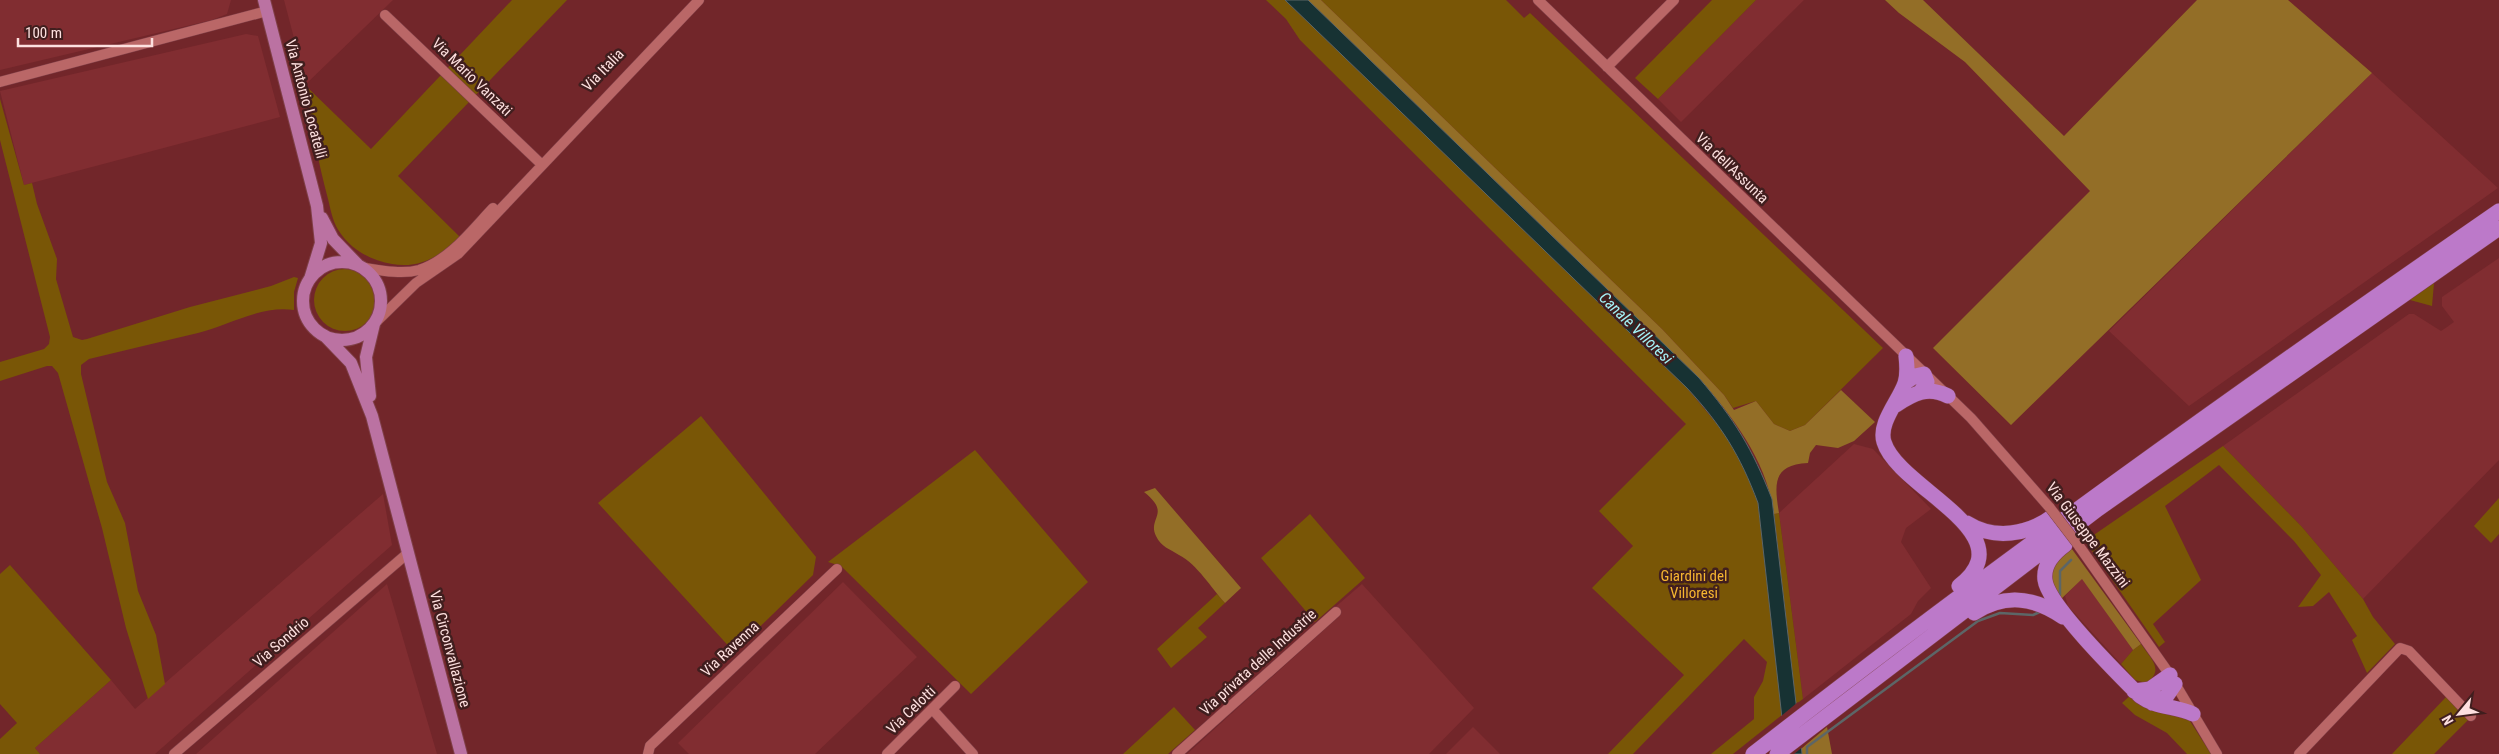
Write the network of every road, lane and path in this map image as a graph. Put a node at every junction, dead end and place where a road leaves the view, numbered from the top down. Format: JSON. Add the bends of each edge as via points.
{"nodes":[{"id":1,"x":691,"y":0,"type":"edge"},
{"id":2,"x":699,"y":0,"type":"edge"},
{"id":3,"x":1538,"y":0,"type":"edge"},
{"id":4,"x":1674,"y":0,"type":"edge"},
{"id":5,"x":265,"y":5,"type":"edge"},
{"id":6,"x":385,"y":15,"type":"dead end"},
{"id":7,"x":673,"y":27,"type":"junction"},
{"id":8,"x":1607,"y":67,"type":"junction"},
{"id":9,"x":0,"y":82,"type":"edge"},
{"id":10,"x":566,"y":138,"type":"junction"},
{"id":11,"x":538,"y":161,"type":"junction"},
{"id":12,"x":512,"y":198,"type":"junction"},
{"id":13,"x":317,"y":206,"type":"junction"},
{"id":14,"x":2499,"y":210,"type":"edge"},
{"id":15,"x":2499,"y":228,"type":"edge"},
{"id":16,"x":360,"y":267,"type":"junction"},
{"id":17,"x":310,"y":280,"type":"junction"},
{"id":18,"x":374,"y":324,"type":"junction"},
{"id":19,"x":325,"y":336,"type":"junction"},
{"id":20,"x":1906,"y":356,"type":"junction"},
{"id":21,"x":1924,"y":374,"type":"junction"},
{"id":22,"x":1906,"y":382,"type":"junction"},
{"id":23,"x":1921,"y":391,"type":"junction"},
{"id":24,"x":1948,"y":396,"type":"junction"},
{"id":25,"x":1896,"y":405,"type":"junction"},
{"id":26,"x":372,"y":416,"type":"junction"},
{"id":27,"x":2121,"y":476,"type":"junction"},
{"id":28,"x":2098,"y":509,"type":"junction"},
{"id":29,"x":1958,"y":517,"type":"junction"},
{"id":30,"x":408,"y":552,"type":"junction"},
{"id":31,"x":837,"y":569,"type":"dead end"},
{"id":32,"x":1336,"y":612,"type":"dead end"},
{"id":33,"x":2071,"y":622,"type":"junction"},
{"id":34,"x":1924,"y":632,"type":"junction"},
{"id":35,"x":2172,"y":680,"type":"junction"},
{"id":36,"x":955,"y":686,"type":"dead end"},
{"id":37,"x":2134,"y":690,"type":"junction"},
{"id":38,"x":2152,"y":703,"type":"junction"},
{"id":39,"x":933,"y":710,"type":"junction"},
{"id":40,"x":2193,"y":714,"type":"junction"},
{"id":41,"x":2471,"y":716,"type":"dead end"},
{"id":42,"x":174,"y":754,"type":"edge"},
{"id":43,"x":461,"y":754,"type":"edge"},
{"id":44,"x":648,"y":754,"type":"edge"},
{"id":45,"x":887,"y":754,"type":"edge"},
{"id":46,"x":973,"y":754,"type":"edge"},
{"id":47,"x":1177,"y":754,"type":"edge"},
{"id":48,"x":1751,"y":754,"type":"edge"},
{"id":49,"x":1777,"y":754,"type":"edge"},
{"id":50,"x":2217,"y":754,"type":"edge"},
{"id":51,"x":2299,"y":754,"type":"edge"}],
"edges":[{"from":1,"to":7,"type":"street"},
{"from":1,"to":11,"type":"street","name":"Via Italia"},
{"from":2,"to":7,"type":"street","name":"Via Italia"},
{"from":3,"to":8,"type":"street","name":"Via dell'Assunta"},
{"from":4,"to":8,"type":"street"},
{"from":5,"to":9,"type":"street"},
{"from":5,"to":13,"type":"main road","name":"Via Antonio Locatelli"},
{"from":6,"to":11,"type":"street","name":"Via Mario Vanzati"},
{"from":7,"to":10,"type":"street","name":"Via Italia"},
{"from":8,"to":20,"type":"street","name":"Via dell'Assunta"},
{"from":10,"to":11,"type":"street","name":"Via Italia"},
{"from":10,"to":12,"type":"street","name":"Via Italia"},
{"from":11,"to":12,"type":"street","name":"Via Italia"},
{"from":11,"to":16,"type":"street","name":"Via Italia","via":[[453,249],[434,263],[418,270],[401,272]]},
{"from":12,"to":18,"type":"street","name":"Via Italia","via":[[458,254],[410,288]]},
{"from":13,"to":16,"type":"main road","name":"Via Antonio Locatelli","via":[[333,239]]},
{"from":13,"to":17,"type":"main road","name":"Via Antonio Locatelli","via":[[321,243]]},
{"from":14,"to":27,"type":"highway"},
{"from":15,"to":28,"type":"highway"},
{"from":16,"to":17,"type":"main road","via":[[335,263],[320,270]]},
{"from":16,"to":18,"type":"main road","via":[[374,278],[381,294],[380,310]]},
{"from":17,"to":19,"type":"main road","via":[[304,294],[305,310],[311,324]]},
{"from":18,"to":19,"type":"main road","via":[[366,333],[353,339]]},
{"from":18,"to":26,"type":"main road","via":[[366,357]]},
{"from":19,"to":26,"type":"main road","via":[[351,363]]},
{"from":20,"to":21,"type":"street","name":"Via Giuseppe Mazzini"},
{"from":20,"to":22,"type":"highway"},
{"from":21,"to":22,"type":"highway"},
{"from":21,"to":23,"type":"highway","via":[[1927,382]]},
{"from":21,"to":24,"type":"street","name":"Via Giuseppe Mazzini"},
{"from":22,"to":25,"type":"highway"},
{"from":23,"to":24,"type":"highway","via":[[1932,390]]},
{"from":23,"to":25,"type":"highway"},
{"from":24,"to":35,"type":"street","name":"Via Giuseppe Mazzini","bridge":true,"via":[[2009,458],[2050,508]]},
{"from":25,"to":29,"type":"highway","via":[[1883,427],[1882,436],[1888,450],[1925,489]]},
{"from":26,"to":30,"type":"main road"},
{"from":27,"to":29,"type":"highway","via":[[2026,530],[1992,533]]},
{"from":27,"to":34,"type":"highway"},
{"from":28,"to":33,"type":"highway","via":[[2098,520],[2058,550],[2045,571],[2048,590]]},
{"from":28,"to":34,"type":"highway"},
{"from":29,"to":34,"type":"highway","via":[[1974,535],[1980,561],[1972,574],[1930,610]]},
{"from":30,"to":42,"type":"street","name":"Via Sondrio"},
{"from":30,"to":43,"type":"main road","name":"Via Circonvallazione"},
{"from":31,"to":44,"type":"street","name":"Via Ravenna","via":[[650,746]]},
{"from":32,"to":47,"type":"street","name":"Via privata delle Industrie"},
{"from":33,"to":34,"type":"highway","via":[[2039,603],[2011,599],[1988,604],[1942,635]]},
{"from":33,"to":37,"type":"highway"},
{"from":34,"to":48,"type":"highway"},
{"from":34,"to":49,"type":"highway"},
{"from":35,"to":37,"type":"highway","via":[[2150,689]]},
{"from":35,"to":38,"type":"highway","via":[[2166,696]]},
{"from":35,"to":40,"type":"street","name":"Via Giuseppe Mazzini"},
{"from":36,"to":39,"type":"street","name":"Via Celotti"},
{"from":37,"to":38,"type":"highway"},
{"from":38,"to":40,"type":"highway"},
{"from":39,"to":45,"type":"street","name":"Via Celotti"},
{"from":39,"to":46,"type":"street"},
{"from":40,"to":50,"type":"street","name":"Via Giuseppe Mazzini"},
{"from":41,"to":51,"type":"street","via":[[2409,651],[2400,648]]}]}
